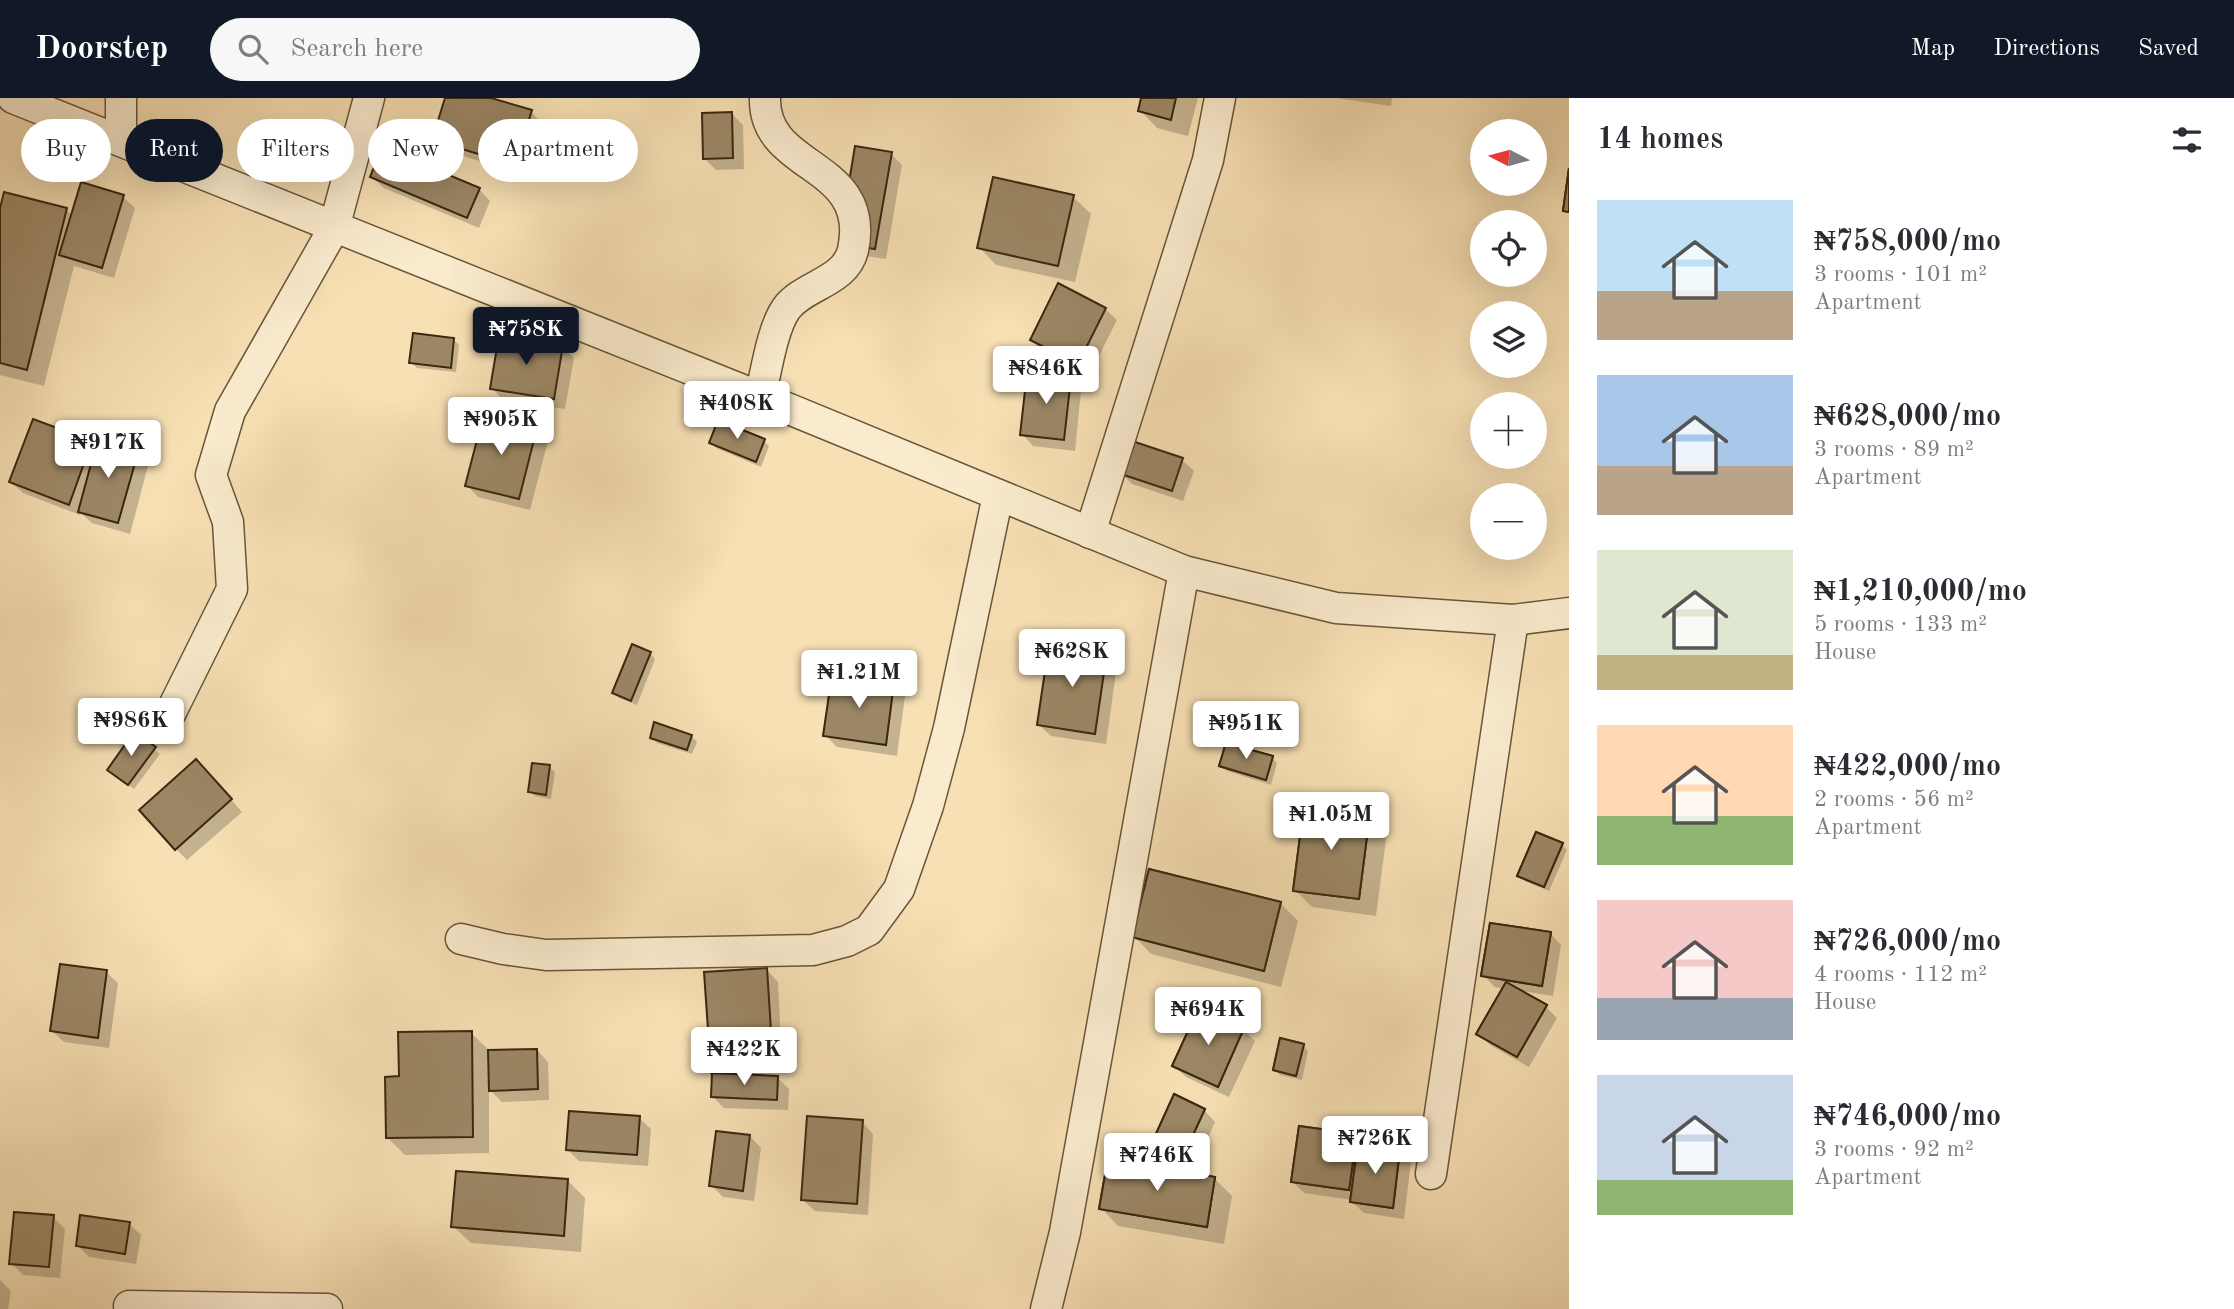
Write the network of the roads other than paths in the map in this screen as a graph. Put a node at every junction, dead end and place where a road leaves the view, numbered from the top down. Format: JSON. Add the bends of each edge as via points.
{"nodes":[{"id":1,"x":13,"y":98,"type":"edge"},
{"id":2,"x":121,"y":98,"type":"edge"},
{"id":3,"x":369,"y":98,"type":"edge"},
{"id":4,"x":765,"y":98,"type":"edge"},
{"id":5,"x":1220,"y":98,"type":"edge"},
{"id":6,"x":121,"y":141,"type":"junction"},
{"id":7,"x":334,"y":228,"type":"junction"},
{"id":8,"x":760,"y":397,"type":"junction"},
{"id":9,"x":998,"y":495,"type":"junction"},
{"id":10,"x":1090,"y":533,"type":"junction"},
{"id":11,"x":1184,"y":571,"type":"junction"},
{"id":12,"x":1569,"y":614,"type":"edge"},
{"id":13,"x":1513,"y":620,"type":"junction"},
{"id":14,"x":170,"y":714,"type":"dead end"},
{"id":15,"x":461,"y":939,"type":"dead end"},
{"id":16,"x":1431,"y":1174,"type":"dead end"},
{"id":17,"x":130,"y":1306,"type":"dead end"},
{"id":18,"x":327,"y":1309,"type":"edge"},
{"id":19,"x":1046,"y":1309,"type":"edge"}],
"edges":[{"from":1,"to":6,"type":"street"},
{"from":2,"to":6,"type":"street"},
{"from":3,"to":7,"type":"street"},
{"from":4,"to":8,"type":"street","via":[[772,130],[786,148],[846,195],[854,212],[855,231],[844,267],[786,308]]},
{"from":5,"to":10,"type":"street","via":[[1208,160]]},
{"from":6,"to":7,"type":"street"},
{"from":7,"to":8,"type":"street"},
{"from":7,"to":14,"type":"street","via":[[230,411],[211,475],[228,522],[232,589]]},
{"from":8,"to":9,"type":"street"},
{"from":9,"to":10,"type":"street"},
{"from":9,"to":15,"type":"street","via":[[928,806],[899,889],[869,930],[847,942],[813,950],[546,956]]},
{"from":10,"to":11,"type":"street"},
{"from":11,"to":13,"type":"street","via":[[1336,608]]},
{"from":11,"to":19,"type":"street","via":[[1065,1232]]},
{"from":12,"to":13,"type":"street"},
{"from":13,"to":16,"type":"street"},
{"from":17,"to":18,"type":"street"}]}
